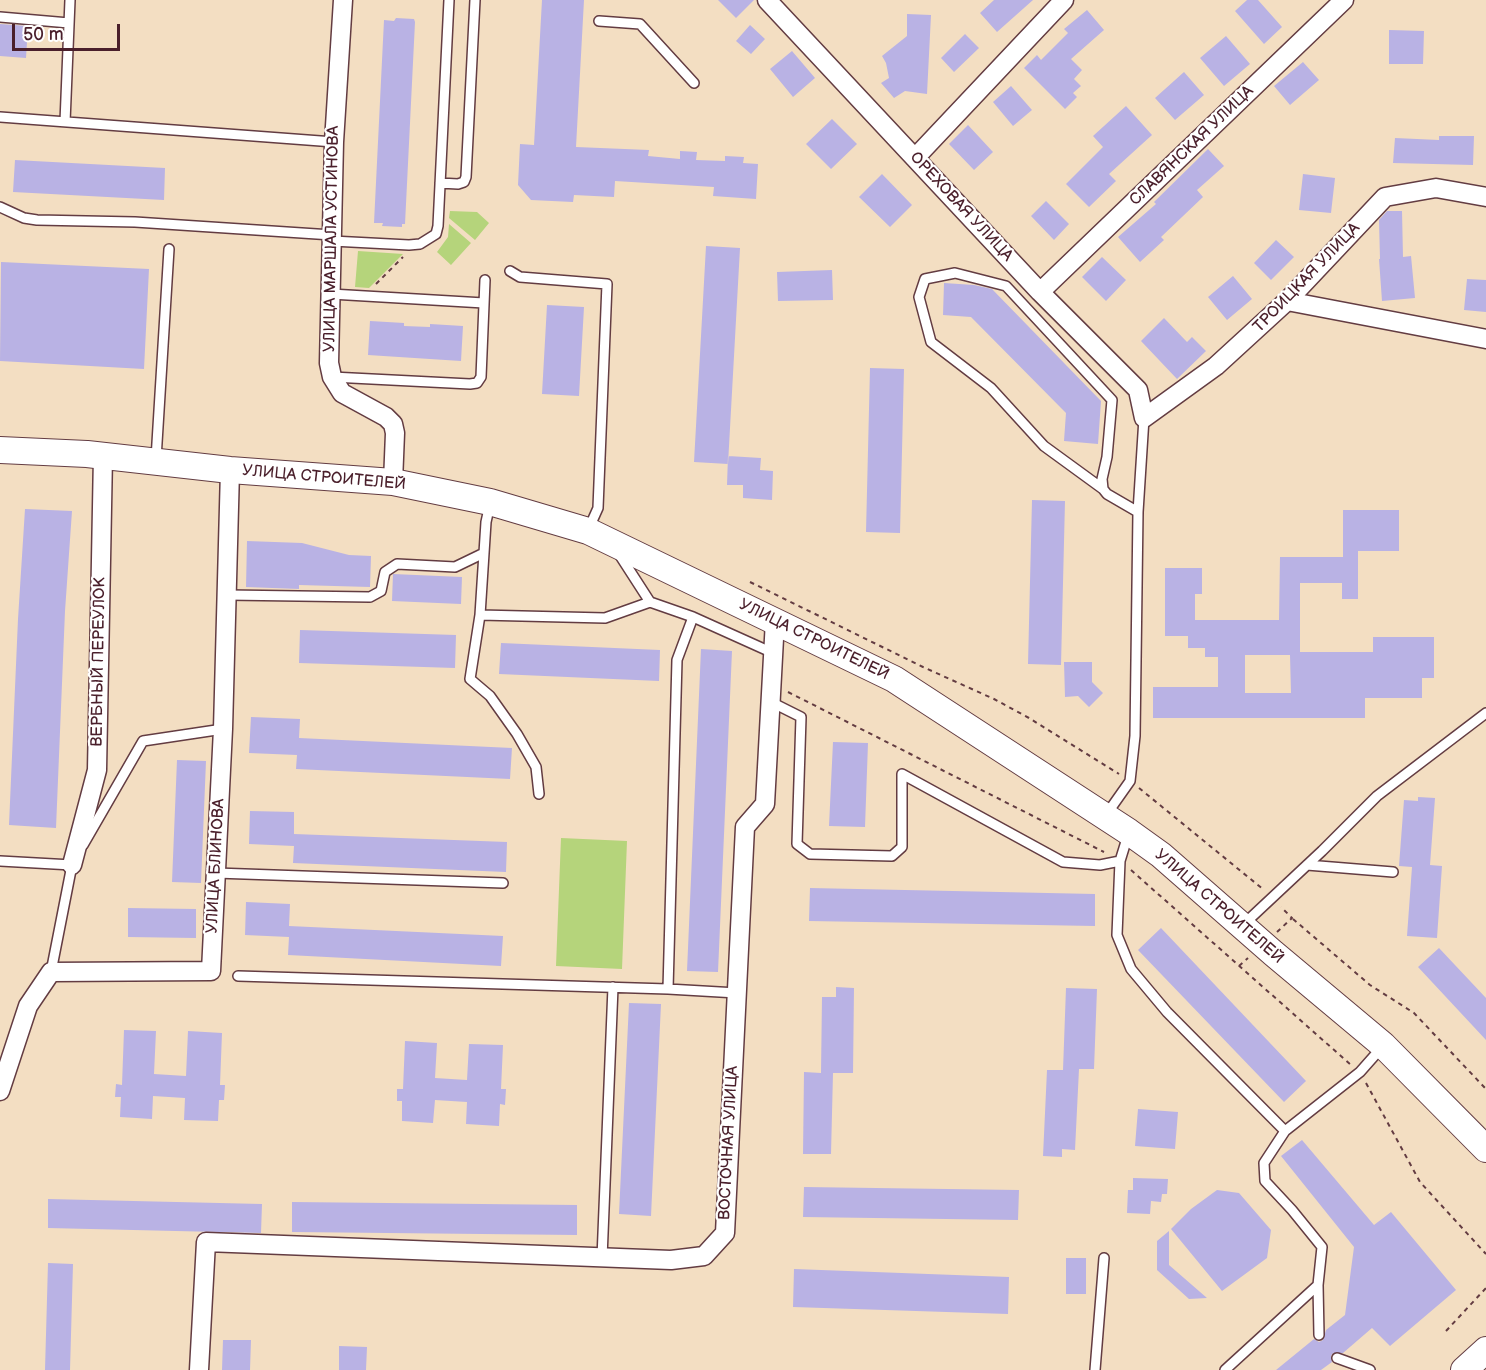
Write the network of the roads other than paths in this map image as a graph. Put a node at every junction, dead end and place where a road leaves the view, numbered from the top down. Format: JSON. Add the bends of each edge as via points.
{"nodes":[{"id":1,"x":69,"y":0,"type":"edge"},
{"id":2,"x":343,"y":0,"type":"edge"},
{"id":3,"x":449,"y":0,"type":"edge"},
{"id":4,"x":475,"y":0,"type":"edge"},
{"id":5,"x":767,"y":0,"type":"edge"},
{"id":6,"x":1064,"y":0,"type":"edge"},
{"id":7,"x":1344,"y":0,"type":"edge"},
{"id":8,"x":0,"y":17,"type":"edge"},
{"id":9,"x":599,"y":21,"type":"dead end"},
{"id":10,"x":69,"y":23,"type":"junction"},
{"id":11,"x":694,"y":83,"type":"dead end"},
{"id":12,"x":0,"y":117,"type":"edge"},
{"id":13,"x":65,"y":122,"type":"junction"},
{"id":14,"x":334,"y":142,"type":"junction"},
{"id":15,"x":915,"y":158,"type":"junction"},
{"id":16,"x":440,"y":183,"type":"junction"},
{"id":17,"x":1486,"y":197,"type":"edge"},
{"id":18,"x":0,"y":207,"type":"edge"},
{"id":19,"x":332,"y":238,"type":"junction"},
{"id":20,"x":169,"y":249,"type":"dead end"},
{"id":21,"x":510,"y":271,"type":"dead end"},
{"id":22,"x":485,"y":280,"type":"dead end"},
{"id":23,"x":1040,"y":292,"type":"junction"},
{"id":24,"x":331,"y":294,"type":"junction"},
{"id":25,"x":1287,"y":301,"type":"junction"},
{"id":26,"x":484,"y":303,"type":"junction"},
{"id":27,"x":1486,"y":339,"type":"edge"},
{"id":28,"x":332,"y":377,"type":"junction"},
{"id":29,"x":1144,"y":418,"type":"junction"},
{"id":30,"x":0,"y":450,"type":"edge"},
{"id":31,"x":103,"y":455,"type":"junction"},
{"id":32,"x":156,"y":460,"type":"junction"},
{"id":33,"x":230,"y":470,"type":"junction"},
{"id":34,"x":393,"y":482,"type":"junction"},
{"id":35,"x":1103,"y":489,"type":"junction"},
{"id":36,"x":490,"y":502,"type":"junction"},
{"id":37,"x":1138,"y":512,"type":"junction"},
{"id":38,"x":588,"y":531,"type":"junction"},
{"id":39,"x":611,"y":542,"type":"junction"},
{"id":40,"x":484,"y":553,"type":"junction"},
{"id":41,"x":227,"y":595,"type":"junction"},
{"id":42,"x":650,"y":602,"type":"junction"},
{"id":43,"x":480,"y":615,"type":"junction"},
{"id":44,"x":693,"y":617,"type":"junction"},
{"id":45,"x":775,"y":620,"type":"junction"},
{"id":46,"x":774,"y":653,"type":"junction"},
{"id":47,"x":771,"y":693,"type":"junction"},
{"id":48,"x":1486,"y":713,"type":"edge"},
{"id":49,"x":223,"y":729,"type":"junction"},
{"id":50,"x":538,"y":794,"type":"dead end"},
{"id":51,"x":1105,"y":816,"type":"junction"},
{"id":52,"x":1129,"y":832,"type":"junction"},
{"id":53,"x":0,"y":861,"type":"edge"},
{"id":54,"x":1120,"y":861,"type":"junction"},
{"id":55,"x":72,"y":865,"type":"junction"},
{"id":56,"x":1307,"y":865,"type":"junction"},
{"id":57,"x":1393,"y":872,"type":"dead end"},
{"id":58,"x":216,"y":873,"type":"junction"},
{"id":59,"x":503,"y":883,"type":"dead end"},
{"id":60,"x":1242,"y":926,"type":"junction"},
{"id":61,"x":51,"y":972,"type":"junction"},
{"id":62,"x":238,"y":976,"type":"dead end"},
{"id":63,"x":613,"y":987,"type":"junction"},
{"id":64,"x":668,"y":989,"type":"junction"},
{"id":65,"x":736,"y":993,"type":"junction"},
{"id":66,"x":1383,"y":1045,"type":"junction"},
{"id":67,"x":0,"y":1091,"type":"edge"},
{"id":68,"x":1285,"y":1131,"type":"junction"},
{"id":69,"x":1486,"y":1149,"type":"edge"},
{"id":70,"x":602,"y":1258,"type":"junction"},
{"id":71,"x":1104,"y":1258,"type":"dead end"},
{"id":72,"x":1318,"y":1285,"type":"junction"},
{"id":73,"x":1319,"y":1335,"type":"dead end"},
{"id":74,"x":1486,"y":1350,"type":"edge"},
{"id":75,"x":1337,"y":1358,"type":"dead end"},
{"id":76,"x":199,"y":1370,"type":"edge"},
{"id":77,"x":1095,"y":1370,"type":"edge"},
{"id":78,"x":1225,"y":1370,"type":"edge"},
{"id":79,"x":1370,"y":1370,"type":"edge"},
{"id":80,"x":1464,"y":1370,"type":"edge"}],
"edges":[{"from":1,"to":10,"type":"lane"},
{"from":2,"to":14,"type":"street","name":"УЛИЦА МАРШАЛА УСТИНОВА"},
{"from":3,"to":16,"type":"lane"},
{"from":4,"to":16,"type":"lane","via":[[466,177],[458,184]]},
{"from":5,"to":15,"type":"street","name":"ОРЕХОВАЯ УЛИЦА"},
{"from":6,"to":15,"type":"street"},
{"from":7,"to":23,"type":"street","name":"СЛАВЯНСКАЯ УЛИЦА"},
{"from":8,"to":10,"type":"lane"},
{"from":9,"to":11,"type":"lane","via":[[640,24]]},
{"from":10,"to":13,"type":"lane"},
{"from":12,"to":13,"type":"lane"},
{"from":13,"to":14,"type":"lane"},
{"from":14,"to":19,"type":"street","name":"УЛИЦА МАРШАЛА УСТИНОВА"},
{"from":15,"to":23,"type":"street","name":"ОРЕХОВАЯ УЛИЦА"},
{"from":16,"to":19,"type":"lane","via":[[438,226],[436,234],[428,240],[416,244]]},
{"from":17,"to":25,"type":"street","name":"ТРОИЦКАЯ УЛИЦА","via":[[1436,188],[1385,196]]},
{"from":18,"to":19,"type":"lane","via":[[37,220],[145,222]]},
{"from":19,"to":24,"type":"street","name":"УЛИЦА МАРШАЛА УСТИНОВА"},
{"from":20,"to":32,"type":"lane"},
{"from":21,"to":38,"type":"lane","via":[[520,278],[607,284],[598,508]]},
{"from":22,"to":26,"type":"lane"},
{"from":23,"to":29,"type":"street","name":"ОРЕХОВАЯ УЛИЦА","via":[[1138,390]]},
{"from":24,"to":26,"type":"lane"},
{"from":24,"to":28,"type":"street","name":"УЛИЦА МАРШАЛА УСТИНОВА"},
{"from":25,"to":27,"type":"street"},
{"from":25,"to":29,"type":"street","name":"ТРОИЦКАЯ УЛИЦА","via":[[1216,366]]},
{"from":26,"to":28,"type":"lane","via":[[481,376],[477,383]]},
{"from":28,"to":34,"type":"street","name":"УЛИЦА МАРШАЛА УСТИНОВА","via":[[342,393],[393,424]]},
{"from":29,"to":37,"type":"lane"},
{"from":30,"to":31,"type":"main road","name":"УЛИЦА СТРОИТЕЛЕЙ"},
{"from":31,"to":32,"type":"main road","name":"УЛИЦА СТРОИТЕЛЕЙ"},
{"from":31,"to":55,"type":"street","name":"ВЕРБНЫЙ ПЕРЕУЛОК","via":[[97,770]]},
{"from":32,"to":33,"type":"main road","name":"УЛИЦА СТРОИТЕЛЕЙ"},
{"from":33,"to":34,"type":"main road","name":"УЛИЦА СТРОИТЕЛЕЙ"},
{"from":33,"to":41,"type":"street","name":"УЛИЦА БЛИНОВА"},
{"from":34,"to":36,"type":"main road","name":"УЛИЦА СТРОИТЕЛЕЙ"},
{"from":35,"to":35,"type":"lane","via":[[1044,446],[991,388],[931,342],[919,297],[926,279],[955,273],[1006,286],[1112,400]]},
{"from":35,"to":37,"type":"lane"},
{"from":36,"to":38,"type":"main road","name":"УЛИЦА СТРОИТЕЛЕЙ"},
{"from":36,"to":40,"type":"lane"},
{"from":37,"to":51,"type":"lane","via":[[1136,736],[1130,781]]},
{"from":38,"to":39,"type":"main road","name":"УЛИЦА СТРОИТЕЛЕЙ"},
{"from":39,"to":42,"type":"lane"},
{"from":39,"to":45,"type":"main road","name":"УЛИЦА СТРОИТЕЛЕЙ"},
{"from":40,"to":41,"type":"lane","via":[[455,567],[397,564],[385,572],[381,591],[370,597]]},
{"from":40,"to":43,"type":"lane"},
{"from":41,"to":49,"type":"street","name":"УЛИЦА БЛИНОВА"},
{"from":42,"to":43,"type":"lane","via":[[605,618]]},
{"from":42,"to":44,"type":"lane"},
{"from":43,"to":50,"type":"lane","via":[[470,679],[490,696],[517,734],[536,767]]},
{"from":44,"to":46,"type":"lane"},
{"from":44,"to":64,"type":"lane","via":[[677,660]]},
{"from":45,"to":46,"type":"street","name":"ВОСТОЧНАЯ УЛИЦА"},
{"from":45,"to":51,"type":"main road","name":"УЛИЦА СТРОИТЕЛЕЙ","via":[[894,679]]},
{"from":46,"to":47,"type":"street","name":"ВОСТОЧНАЯ УЛИЦА"},
{"from":47,"to":54,"type":"lane","via":[[801,717],[797,844],[810,854],[892,856],[902,847],[902,774],[1063,862],[1100,865]]},
{"from":47,"to":65,"type":"street","name":"ВОСТОЧНАЯ УЛИЦА","via":[[765,804],[745,827]]},
{"from":48,"to":56,"type":"lane","via":[[1377,796]]},
{"from":49,"to":55,"type":"lane","via":[[142,741]]},
{"from":49,"to":58,"type":"street","name":"УЛИЦА БЛИНОВА"},
{"from":51,"to":52,"type":"main road","name":"УЛИЦА СТРОИТЕЛЕЙ"},
{"from":52,"to":54,"type":"lane"},
{"from":52,"to":60,"type":"main road","name":"УЛИЦА СТРОИТЕЛЕЙ"},
{"from":53,"to":55,"type":"lane"},
{"from":54,"to":68,"type":"lane","via":[[1116,935],[1131,969],[1167,1012]]},
{"from":55,"to":61,"type":"lane"},
{"from":56,"to":57,"type":"lane"},
{"from":56,"to":60,"type":"lane"},
{"from":58,"to":59,"type":"lane"},
{"from":58,"to":61,"type":"street","name":"УЛИЦА БЛИНОВА","via":[[211,971]]},
{"from":60,"to":66,"type":"main road","name":"УЛИЦА СТРОИТЕЛЕЙ"},
{"from":61,"to":67,"type":"street","via":[[28,1006]]},
{"from":62,"to":63,"type":"lane"},
{"from":63,"to":64,"type":"lane"},
{"from":63,"to":70,"type":"lane"},
{"from":64,"to":65,"type":"lane"},
{"from":65,"to":70,"type":"street","name":"ВОСТОЧНАЯ УЛИЦА","via":[[724,1233],[704,1256],[672,1260]]},
{"from":66,"to":68,"type":"lane","via":[[1359,1072]]},
{"from":66,"to":69,"type":"main road","name":"УЛИЦА СТРОИТЕЛЕЙ"},
{"from":68,"to":72,"type":"lane","via":[[1264,1162],[1265,1181],[1322,1247]]},
{"from":70,"to":76,"type":"street","name":"ВОСТОЧНАЯ УЛИЦА","via":[[206,1242]]},
{"from":71,"to":77,"type":"lane"},
{"from":72,"to":73,"type":"lane"},
{"from":72,"to":78,"type":"lane"},
{"from":74,"to":80,"type":"main road"},
{"from":75,"to":79,"type":"lane"}]}
